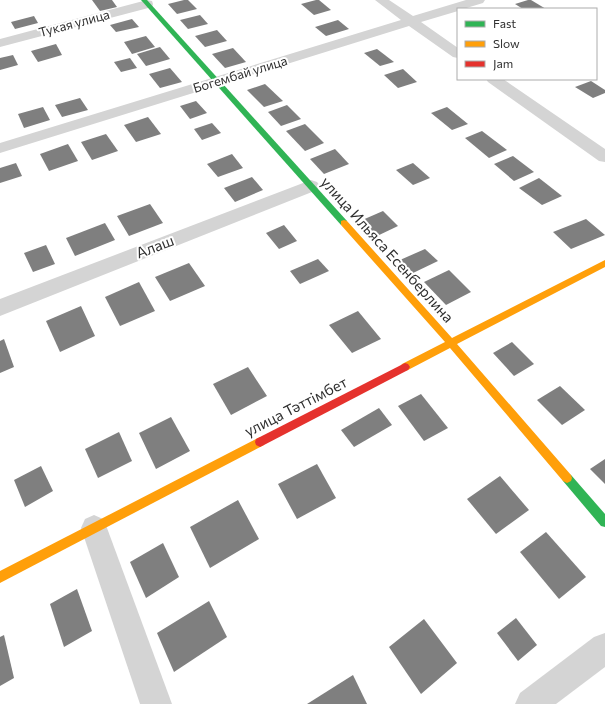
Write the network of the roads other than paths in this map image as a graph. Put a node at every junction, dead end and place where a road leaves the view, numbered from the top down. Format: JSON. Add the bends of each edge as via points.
{"nodes":[{"id":1,"x":381,"y":0,"type":"edge"},
{"id":2,"x":479,"y":0,"type":"edge"},
{"id":3,"x":146,"y":2,"type":"edge"},
{"id":4,"x":410,"y":21,"type":"junction"},
{"id":5,"x":0,"y":43,"type":"edge"},
{"id":6,"x":457,"y":53,"type":"edge"},
{"id":7,"x":494,"y":80,"type":"edge"},
{"id":8,"x":217,"y":82,"type":"junction"},
{"id":9,"x":0,"y":148,"type":"edge"},
{"id":10,"x":605,"y":157,"type":"edge"},
{"id":11,"x":311,"y":186,"type":"junction"},
{"id":12,"x":605,"y":263,"type":"edge"},
{"id":13,"x":0,"y":308,"type":"edge"},
{"id":14,"x":451,"y":343,"type":"junction"},
{"id":15,"x":605,"y":522,"type":"edge"},
{"id":16,"x":94,"y":528,"type":"junction"},
{"id":17,"x":0,"y":576,"type":"edge"},
{"id":18,"x":605,"y":648,"type":"edge"},
{"id":19,"x":156,"y":704,"type":"edge"},
{"id":20,"x":531,"y":704,"type":"edge"}],
"edges":[{"from":1,"to":4,"type":"street"},
{"from":2,"to":4,"type":"street","name":"Богембай улица"},
{"from":3,"to":5,"type":"street","name":"Тукая улица"},
{"from":3,"to":8,"type":"street","name":"улица Ильяса Есенберлина"},
{"from":4,"to":6,"type":"street"},
{"from":4,"to":8,"type":"street","name":"Богембай улица"},
{"from":7,"to":10,"type":"street"},
{"from":8,"to":9,"type":"street","name":"Богембай улица"},
{"from":8,"to":11,"type":"street","name":"улица Ильяса Есенберлина"},
{"from":11,"to":13,"type":"street","name":"Алаш"},
{"from":11,"to":14,"type":"street","name":"улица Ильяса Есенберлина"},
{"from":12,"to":14,"type":"street","name":"улица Тәттімбет"},
{"from":14,"to":15,"type":"street","name":"улица Ильяса Есенберлина"},
{"from":14,"to":16,"type":"street","name":"улица Тәттімбет"},
{"from":16,"to":17,"type":"street","name":"улица Тәттімбет"},
{"from":16,"to":19,"type":"street"},
{"from":18,"to":20,"type":"street"}]}
